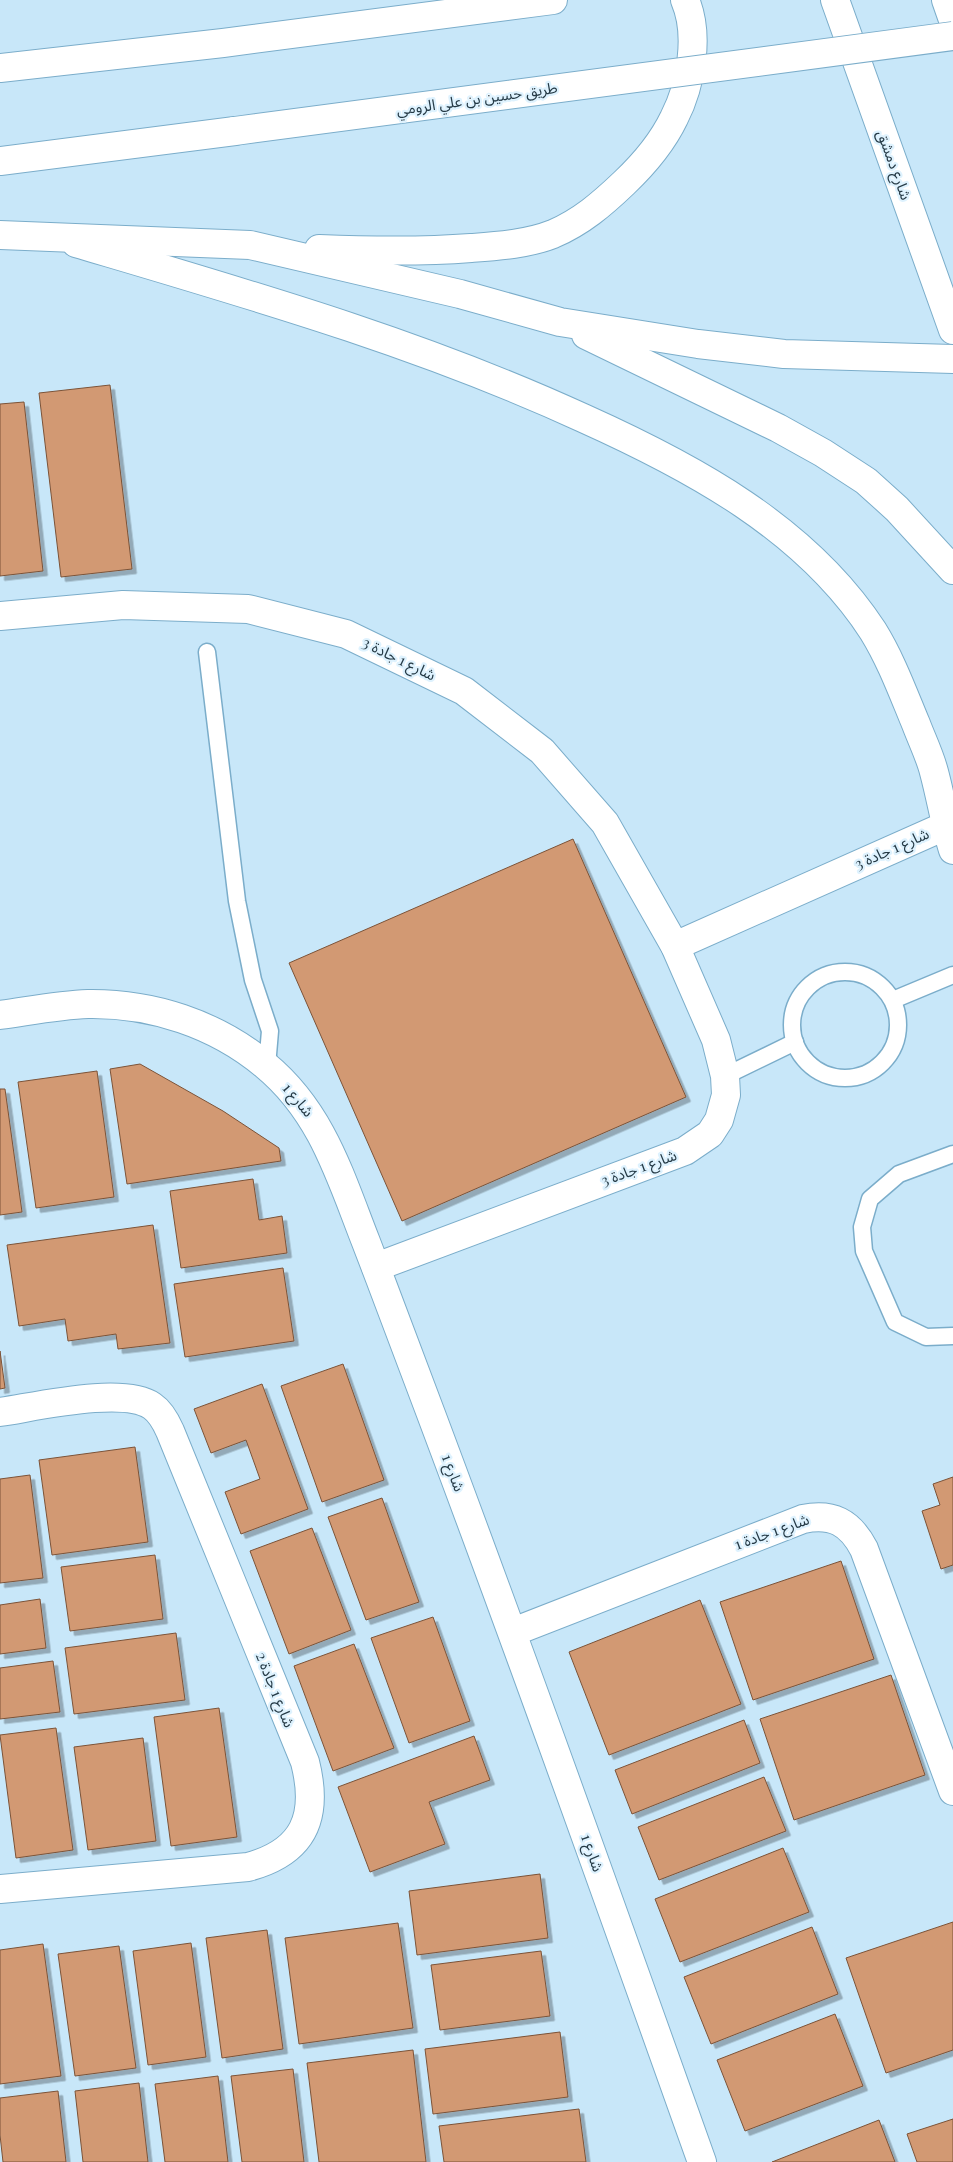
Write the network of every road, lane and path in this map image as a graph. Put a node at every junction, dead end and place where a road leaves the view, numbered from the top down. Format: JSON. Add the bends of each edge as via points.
{"nodes":[{"id":1,"x":553,"y":0,"type":"edge"},
{"id":2,"x":685,"y":0,"type":"edge"},
{"id":3,"x":835,"y":0,"type":"edge"},
{"id":4,"x":946,"y":0,"type":"edge"},
{"id":5,"x":953,"y":20,"type":"edge"},
{"id":6,"x":953,"y":36,"type":"edge"},
{"id":7,"x":0,"y":68,"type":"edge"},
{"id":8,"x":0,"y":161,"type":"edge"},
{"id":9,"x":0,"y":235,"type":"edge"},
{"id":10,"x":59,"y":237,"type":"junction"},
{"id":11,"x":250,"y":245,"type":"junction"},
{"id":12,"x":560,"y":322,"type":"junction"},
{"id":13,"x":953,"y":330,"type":"edge"},
{"id":14,"x":953,"y":358,"type":"edge"},
{"id":15,"x":953,"y":570,"type":"edge"},
{"id":16,"x":0,"y":616,"type":"edge"},
{"id":17,"x":207,"y":652,"type":"dead end"},
{"id":18,"x":943,"y":769,"type":"edge"},
{"id":19,"x":949,"y":838,"type":"edge"},
{"id":20,"x":675,"y":946,"type":"junction"},
{"id":21,"x":953,"y":974,"type":"edge"},
{"id":22,"x":893,"y":1000,"type":"junction"},
{"id":23,"x":0,"y":1015,"type":"edge"},
{"id":24,"x":795,"y":1042,"type":"junction"},
{"id":25,"x":267,"y":1066,"type":"junction"},
{"id":26,"x":725,"y":1076,"type":"junction"},
{"id":27,"x":953,"y":1154,"type":"edge"},
{"id":28,"x":376,"y":1267,"type":"junction"},
{"id":29,"x":953,"y":1336,"type":"edge"},
{"id":30,"x":0,"y":1412,"type":"edge"},
{"id":31,"x":513,"y":1632,"type":"junction"},
{"id":32,"x":953,"y":1791,"type":"edge"},
{"id":33,"x":0,"y":1890,"type":"edge"},
{"id":34,"x":702,"y":2162,"type":"edge"}],
"edges":[{"from":1,"to":7,"type":"main road"},
{"from":2,"to":11,"type":"main road","via":[[690,11],[691,39],[690,75],[684,99],[650,156],[582,219],[552,234],[493,246],[386,252]]},
{"from":3,"to":13,"type":"main road","name":"شارع دمشق"},
{"from":4,"to":5,"type":"main road"},
{"from":6,"to":8,"type":"main road","name":"طريق حسين بن علي الرومي","bridge":true},
{"from":9,"to":10,"type":"main road"},
{"from":10,"to":11,"type":"main road"},
{"from":10,"to":18,"type":"main road","via":[[328,319],[445,359],[519,388],[637,442],[734,496],[793,540],[854,604],[875,634]]},
{"from":11,"to":12,"type":"main road","via":[[460,294]]},
{"from":12,"to":14,"type":"main road","via":[[784,354]]},
{"from":12,"to":15,"type":"main road","via":[[823,453],[872,487]]},
{"from":16,"to":20,"type":"main road","name":"شارع 1 جادة 3","via":[[123,605],[248,609],[346,634],[456,687],[542,752],[606,823]]},
{"from":17,"to":25,"type":"lane","via":[[237,901],[253,980],[270,1031]]},
{"from":18,"to":19,"type":"main road"},
{"from":19,"to":20,"type":"main road","name":"شارع 1 جادة 3"},
{"from":20,"to":26,"type":"main road","name":"شارع 1 جادة 3","via":[[716,1040]]},
{"from":21,"to":22,"type":"lane"},
{"from":22,"to":24,"type":"lane","via":[[871,978],[855,972],[824,976],[811,984],[794,1010]]},
{"from":22,"to":24,"type":"lane","via":[[898,1015],[894,1046],[886,1059],[859,1076],[828,1074],[814,1067]]},
{"from":23,"to":25,"type":"main road","name":"شارع 1","via":[[86,1004],[140,1008],[191,1022],[219,1034]]},
{"from":24,"to":26,"type":"lane"},
{"from":25,"to":28,"type":"main road","name":"شارع 1","via":[[301,1102],[320,1130]]},
{"from":26,"to":28,"type":"main road","name":"شارع 1 جادة 3","via":[[726,1096],[719,1120],[710,1134],[686,1151]]},
{"from":27,"to":29,"type":"lane","via":[[898,1174],[870,1199],[862,1227],[864,1251],[894,1322],[926,1338]]},
{"from":28,"to":31,"type":"main road","name":"شارع 1"},
{"from":30,"to":33,"type":"main road","name":"شارع 1 جادة 2","via":[[110,1398],[143,1402],[158,1411],[170,1431],[305,1762],[310,1800],[308,1815],[294,1845],[268,1862],[248,1867]]},
{"from":31,"to":32,"type":"main road","name":"شارع 1 جادة 1","via":[[803,1519],[832,1518],[857,1535],[864,1549]]},
{"from":31,"to":34,"type":"main road","name":"شارع 1"}]}
